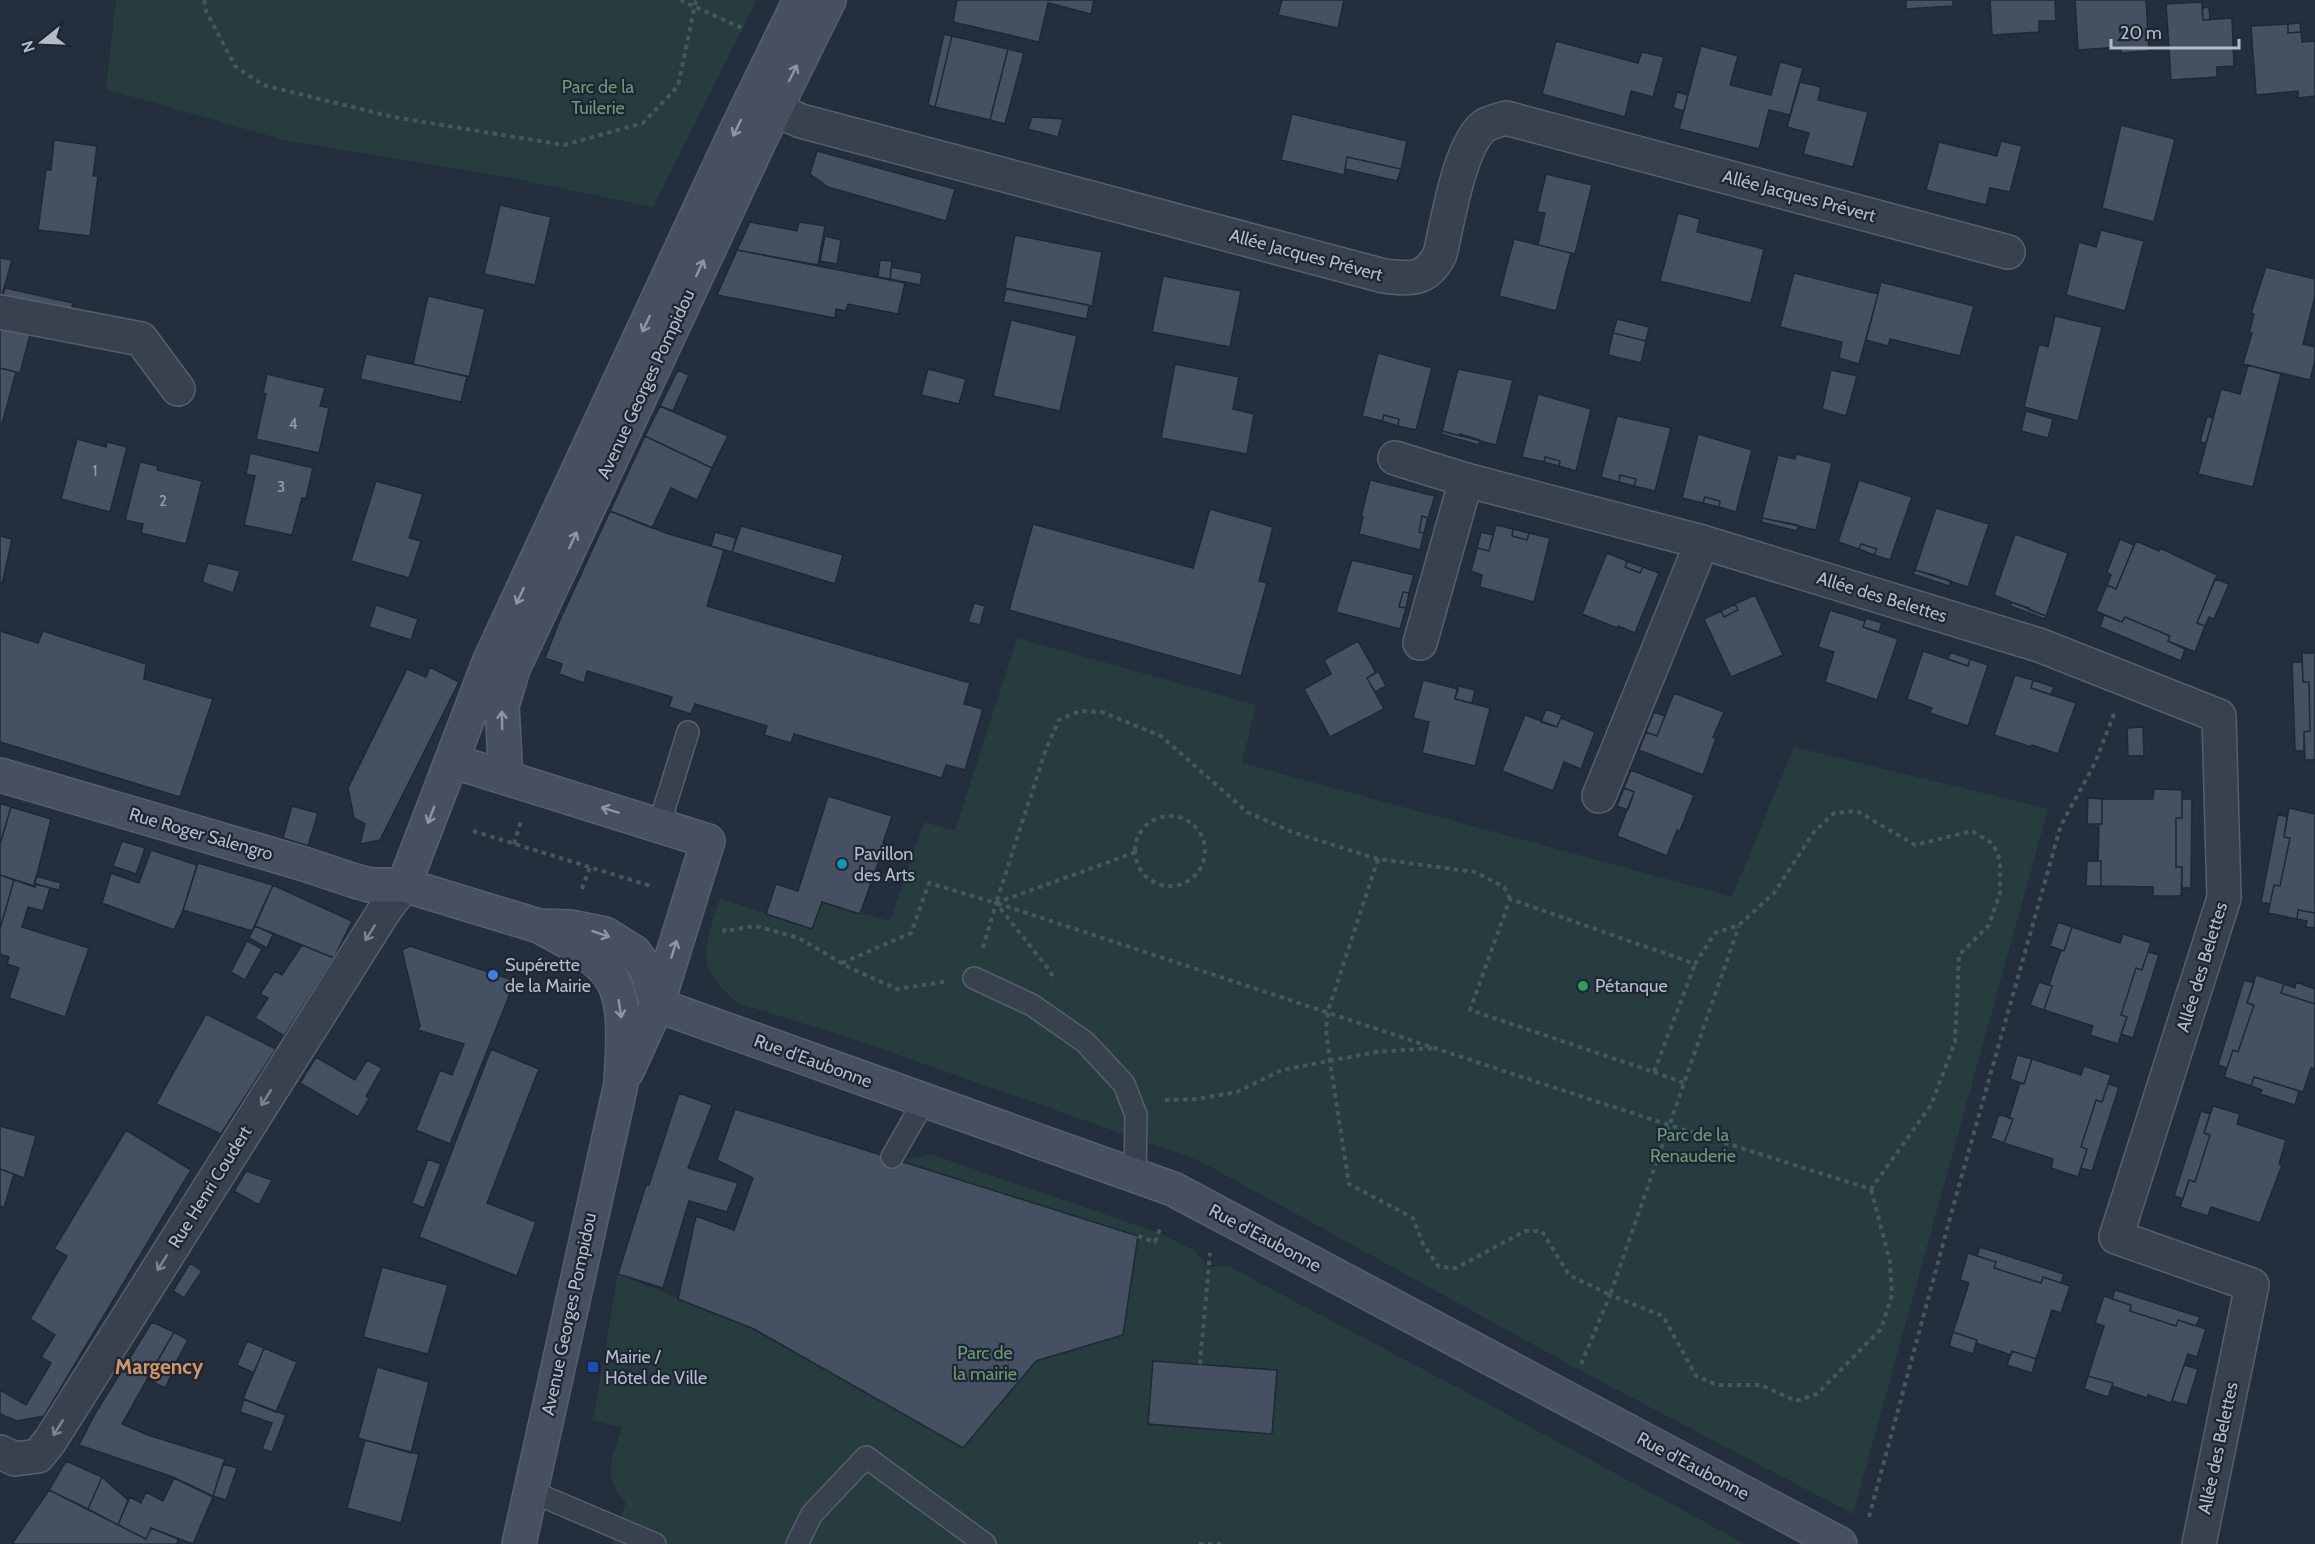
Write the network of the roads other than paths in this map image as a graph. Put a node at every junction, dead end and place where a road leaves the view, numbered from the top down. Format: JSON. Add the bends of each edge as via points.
{"nodes":[{"id":1,"x":800,"y":0,"type":"edge"},
{"id":2,"x":829,"y":0,"type":"edge"},
{"id":3,"x":763,"y":104,"type":"junction"},
{"id":4,"x":2008,"y":252,"type":"dead end"},
{"id":5,"x":0,"y":312,"type":"edge"},
{"id":6,"x":178,"y":389,"type":"dead end"},
{"id":7,"x":1395,"y":458,"type":"dead end"},
{"id":8,"x":1466,"y":480,"type":"junction"},
{"id":9,"x":1702,"y":542,"type":"junction"},
{"id":10,"x":1420,"y":643,"type":"dead end"},
{"id":11,"x":688,"y":732,"type":"dead end"},
{"id":12,"x":452,"y":761,"type":"junction"},
{"id":13,"x":0,"y":774,"type":"edge"},
{"id":14,"x":506,"y":778,"type":"junction"},
{"id":15,"x":1599,"y":796,"type":"dead end"},
{"id":16,"x":659,"y":825,"type":"junction"},
{"id":17,"x":404,"y":885,"type":"junction"},
{"id":18,"x":539,"y":926,"type":"junction"},
{"id":19,"x":974,"y":978,"type":"road end"},
{"id":20,"x":657,"y":1005,"type":"junction"},
{"id":21,"x":621,"y":1084,"type":"junction"},
{"id":22,"x":924,"y":1101,"type":"junction"},
{"id":23,"x":892,"y":1157,"type":"dead end"},
{"id":24,"x":1135,"y":1175,"type":"junction"},
{"id":25,"x":0,"y":1452,"type":"edge"},
{"id":26,"x":531,"y":1491,"type":"junction"},
{"id":27,"x":519,"y":1544,"type":"edge"},
{"id":28,"x":655,"y":1544,"type":"edge"},
{"id":29,"x":797,"y":1544,"type":"edge"},
{"id":30,"x":985,"y":1544,"type":"edge"},
{"id":31,"x":1840,"y":1544,"type":"edge"},
{"id":32,"x":2199,"y":1544,"type":"edge"}],
"edges":[{"from":1,"to":3,"type":"main road","name":"Avenue Georges Pompidou","via":[[775,50]]},
{"from":3,"to":2,"type":"main road","name":"Avenue Georges Pompidou","one_way":true},
{"from":3,"to":4,"type":"street","name":"Allée Jacques Prévert","via":[[801,121],[1406,279],[1422,276],[1434,268],[1463,161],[1473,139],[1485,125],[1506,118]]},
{"from":3,"to":12,"type":"main road","name":"Avenue Georges Pompidou","one_way":true,"via":[[490,660]]},
{"from":14,"to":3,"type":"main road","name":"Avenue Georges Pompidou","one_way":true,"via":[[502,706],[513,669]]},
{"from":5,"to":6,"type":"street","via":[[141,339]]},
{"from":7,"to":8,"type":"street","name":"Allée des Belettes"},
{"from":8,"to":9,"type":"street","name":"Allée des Belettes"},
{"from":8,"to":10,"type":"street"},
{"from":9,"to":15,"type":"street"},
{"from":9,"to":32,"type":"street","name":"Allée des Belettes","via":[[2039,645],[2219,716],[2224,898],[2116,1237],[2252,1285]]},
{"from":11,"to":16,"type":"lane"},
{"from":12,"to":14,"type":"main road","name":"Avenue Georges Pompidou"},
{"from":12,"to":17,"type":"main road","name":"Avenue Georges Pompidou","one_way":true},
{"from":13,"to":17,"type":"main road","name":"Rue Roger Salengro","via":[[355,881]]},
{"from":16,"to":14,"type":"main road","name":"Avenue Georges Pompidou","one_way":true},
{"from":20,"to":16,"type":"main road","name":"Avenue Georges Pompidou","one_way":true,"via":[[708,841]]},
{"from":17,"to":18,"type":"main road","name":"Avenue Georges Pompidou"},
{"from":17,"to":25,"type":"street","name":"Rue Henri Coudert","one_way":true,"via":[[50,1441],[38,1455],[15,1459]]},
{"from":18,"to":20,"type":"main road","name":"Avenue Georges Pompidou","one_way":true,"via":[[588,929],[619,941],[646,968]]},
{"from":18,"to":21,"type":"main road","name":"Avenue Georges Pompidou","one_way":true,"via":[[585,954],[606,970],[612,981],[623,1027]]},
{"from":19,"to":24,"type":"lane","via":[[1032,1005],[1085,1042],[1124,1084],[1136,1115]]},
{"from":20,"to":21,"type":"main road","name":"Avenue Georges Pompidou"},
{"from":20,"to":22,"type":"main road","name":"Rue d'Eaubonne"},
{"from":21,"to":26,"type":"main road","name":"Avenue Georges Pompidou"},
{"from":22,"to":23,"type":"lane"},
{"from":22,"to":24,"type":"main road","name":"Rue d'Eaubonne"},
{"from":24,"to":31,"type":"main road","name":"Rue d'Eaubonne","via":[[1173,1189]]},
{"from":26,"to":27,"type":"main road","name":"Avenue Georges Pompidou"},
{"from":26,"to":28,"type":"lane"},
{"from":29,"to":30,"type":"lane","via":[[812,1514],[866,1457]]}]}
